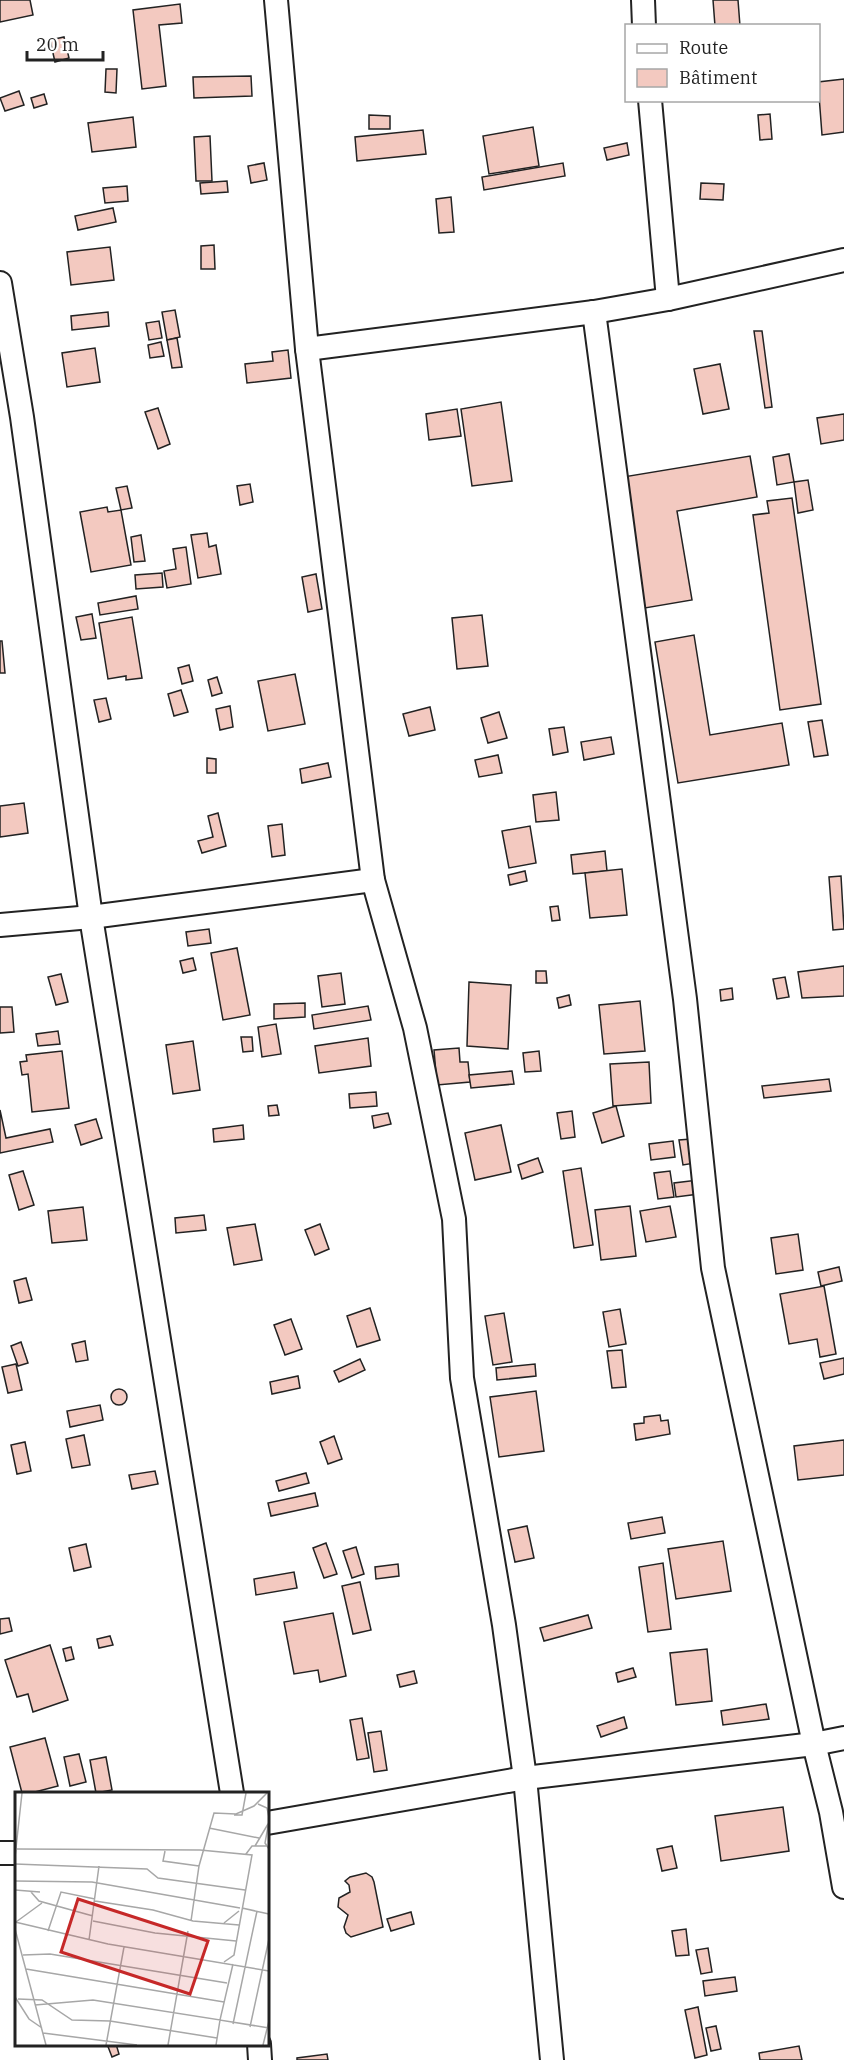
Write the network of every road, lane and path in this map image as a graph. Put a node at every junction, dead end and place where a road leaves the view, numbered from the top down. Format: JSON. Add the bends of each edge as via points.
{"nodes":[{"id":1,"x":276,"y":0,"type":"edge"},
{"id":2,"x":643,"y":0,"type":"edge"},
{"id":3,"x":644,"y":24,"type":"edge"},
{"id":4,"x":650,"y":102,"type":"edge"},
{"id":5,"x":844,"y":260,"type":"edge"},
{"id":6,"x":0,"y":283,"type":"edge"},
{"id":7,"x":668,"y":299,"type":"junction"},
{"id":8,"x":594,"y":312,"type":"junction"},
{"id":9,"x":307,"y":349,"type":"junction"},
{"id":10,"x":374,"y":880,"type":"junction"},
{"id":11,"x":91,"y":917,"type":"junction"},
{"id":12,"x":0,"y":925,"type":"edge"},
{"id":13,"x":844,"y":1738,"type":"edge"},
{"id":14,"x":814,"y":1744,"type":"junction"},
{"id":15,"x":525,"y":1778,"type":"junction"},
{"id":16,"x":232,"y":1792,"type":"edge"},
{"id":17,"x":268,"y":1823,"type":"edge"},
{"id":18,"x":844,"y":1887,"type":"edge"},
{"id":19,"x":259,"y":2045,"type":"edge"},
{"id":20,"x":260,"y":2060,"type":"edge"},
{"id":21,"x":552,"y":2060,"type":"edge"}],
"edges":[{"from":1,"to":9,"type":"street"},
{"from":2,"to":3,"type":"street"},
{"from":4,"to":7,"type":"street"},
{"from":5,"to":7,"type":"street"},
{"from":6,"to":11,"type":"street"},
{"from":7,"to":8,"type":"street"},
{"from":8,"to":9,"type":"street"},
{"from":8,"to":14,"type":"street","via":[[685,999],[713,1269]]},
{"from":9,"to":10,"type":"street"},
{"from":10,"to":11,"type":"street"},
{"from":10,"to":15,"type":"street","via":[[415,1028],[454,1219],[462,1378],[504,1625]]},
{"from":11,"to":12,"type":"street"},
{"from":11,"to":16,"type":"street"},
{"from":13,"to":14,"type":"street"},
{"from":14,"to":15,"type":"street"},
{"from":14,"to":18,"type":"street"},
{"from":15,"to":17,"type":"street"},
{"from":15,"to":21,"type":"street"},
{"from":19,"to":20,"type":"street"}]}
